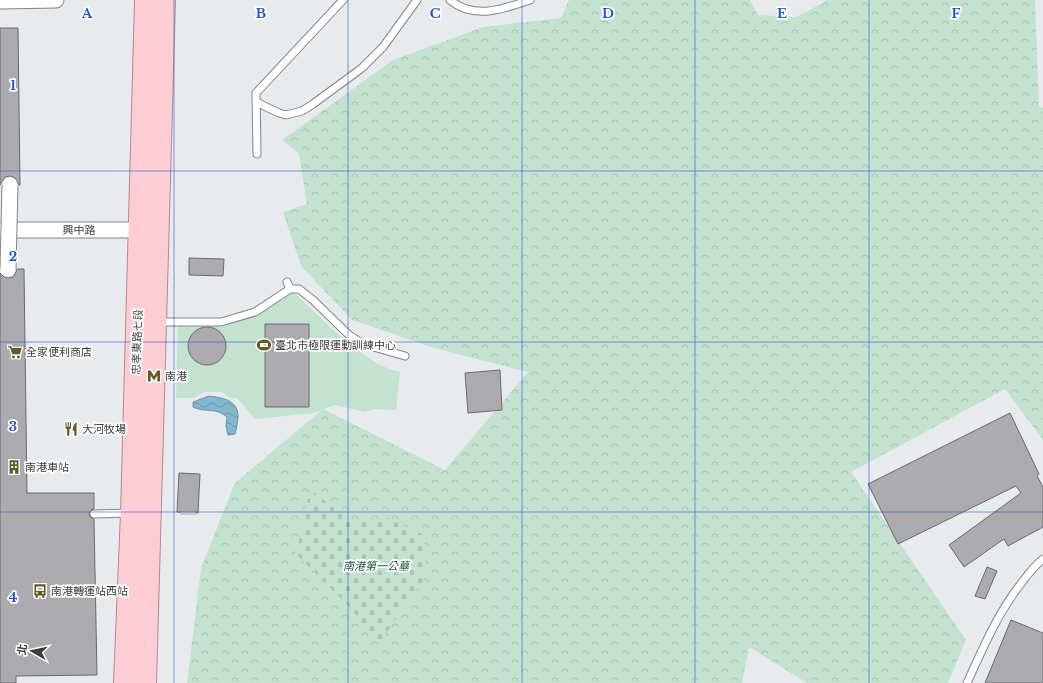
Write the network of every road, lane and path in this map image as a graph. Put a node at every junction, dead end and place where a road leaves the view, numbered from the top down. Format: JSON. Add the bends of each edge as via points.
{"nodes":[{"id":1,"x":56,"y":0,"type":"edge"},
{"id":2,"x":146,"y":0,"type":"edge"},
{"id":3,"x":164,"y":0,"type":"edge"},
{"id":4,"x":343,"y":0,"type":"edge"},
{"id":5,"x":417,"y":0,"type":"edge"},
{"id":6,"x":450,"y":0,"type":"edge"},
{"id":7,"x":530,"y":0,"type":"edge"},
{"id":8,"x":0,"y":1,"type":"edge"},
{"id":9,"x":256,"y":102,"type":"junction"},
{"id":10,"x":258,"y":154,"type":"dead end"},
{"id":11,"x":10,"y":185,"type":"dead end"},
{"id":12,"x":0,"y":230,"type":"edge"},
{"id":13,"x":149,"y":230,"type":"junction"},
{"id":14,"x":8,"y":269,"type":"dead end"},
{"id":15,"x":155,"y":322,"type":"junction"},
{"id":16,"x":405,"y":356,"type":"dead end"},
{"id":17,"x":94,"y":514,"type":"dead end"},
{"id":18,"x":132,"y":514,"type":"junction"},
{"id":19,"x":1043,"y":559,"type":"edge"},
{"id":20,"x":125,"y":683,"type":"edge"},
{"id":21,"x":145,"y":683,"type":"edge"},
{"id":22,"x":967,"y":683,"type":"edge"}],
"edges":[{"from":1,"to":8,"type":"street"},
{"from":2,"to":13,"type":"main road","name":"忠孝東路七段"},
{"from":3,"to":13,"type":"main road","name":"忠孝東路七段"},
{"from":4,"to":9,"type":"lane","via":[[256,93]]},
{"from":5,"to":9,"type":"lane","via":[[383,47],[362,68],[302,111],[286,115]]},
{"from":6,"to":7,"type":"lane","via":[[462,8],[476,11],[502,10]]},
{"from":9,"to":10,"type":"lane"},
{"from":11,"to":14,"type":"street","bridge":true},
{"from":12,"to":13,"type":"street","name":"興中路"},
{"from":13,"to":15,"type":"main road","name":"忠孝東路七段"},
{"from":13,"to":18,"type":"main road","name":"忠孝東路七段"},
{"from":15,"to":16,"type":"lane","via":[[221,322],[255,312],[289,285],[313,300],[349,335],[363,344]]},
{"from":15,"to":21,"type":"main road","name":"忠孝東路七段"},
{"from":17,"to":18,"type":"lane"},
{"from":18,"to":20,"type":"main road","name":"忠孝東路七段"},
{"from":19,"to":22,"type":"lane","via":[[1011,595],[987,637]]}]}
